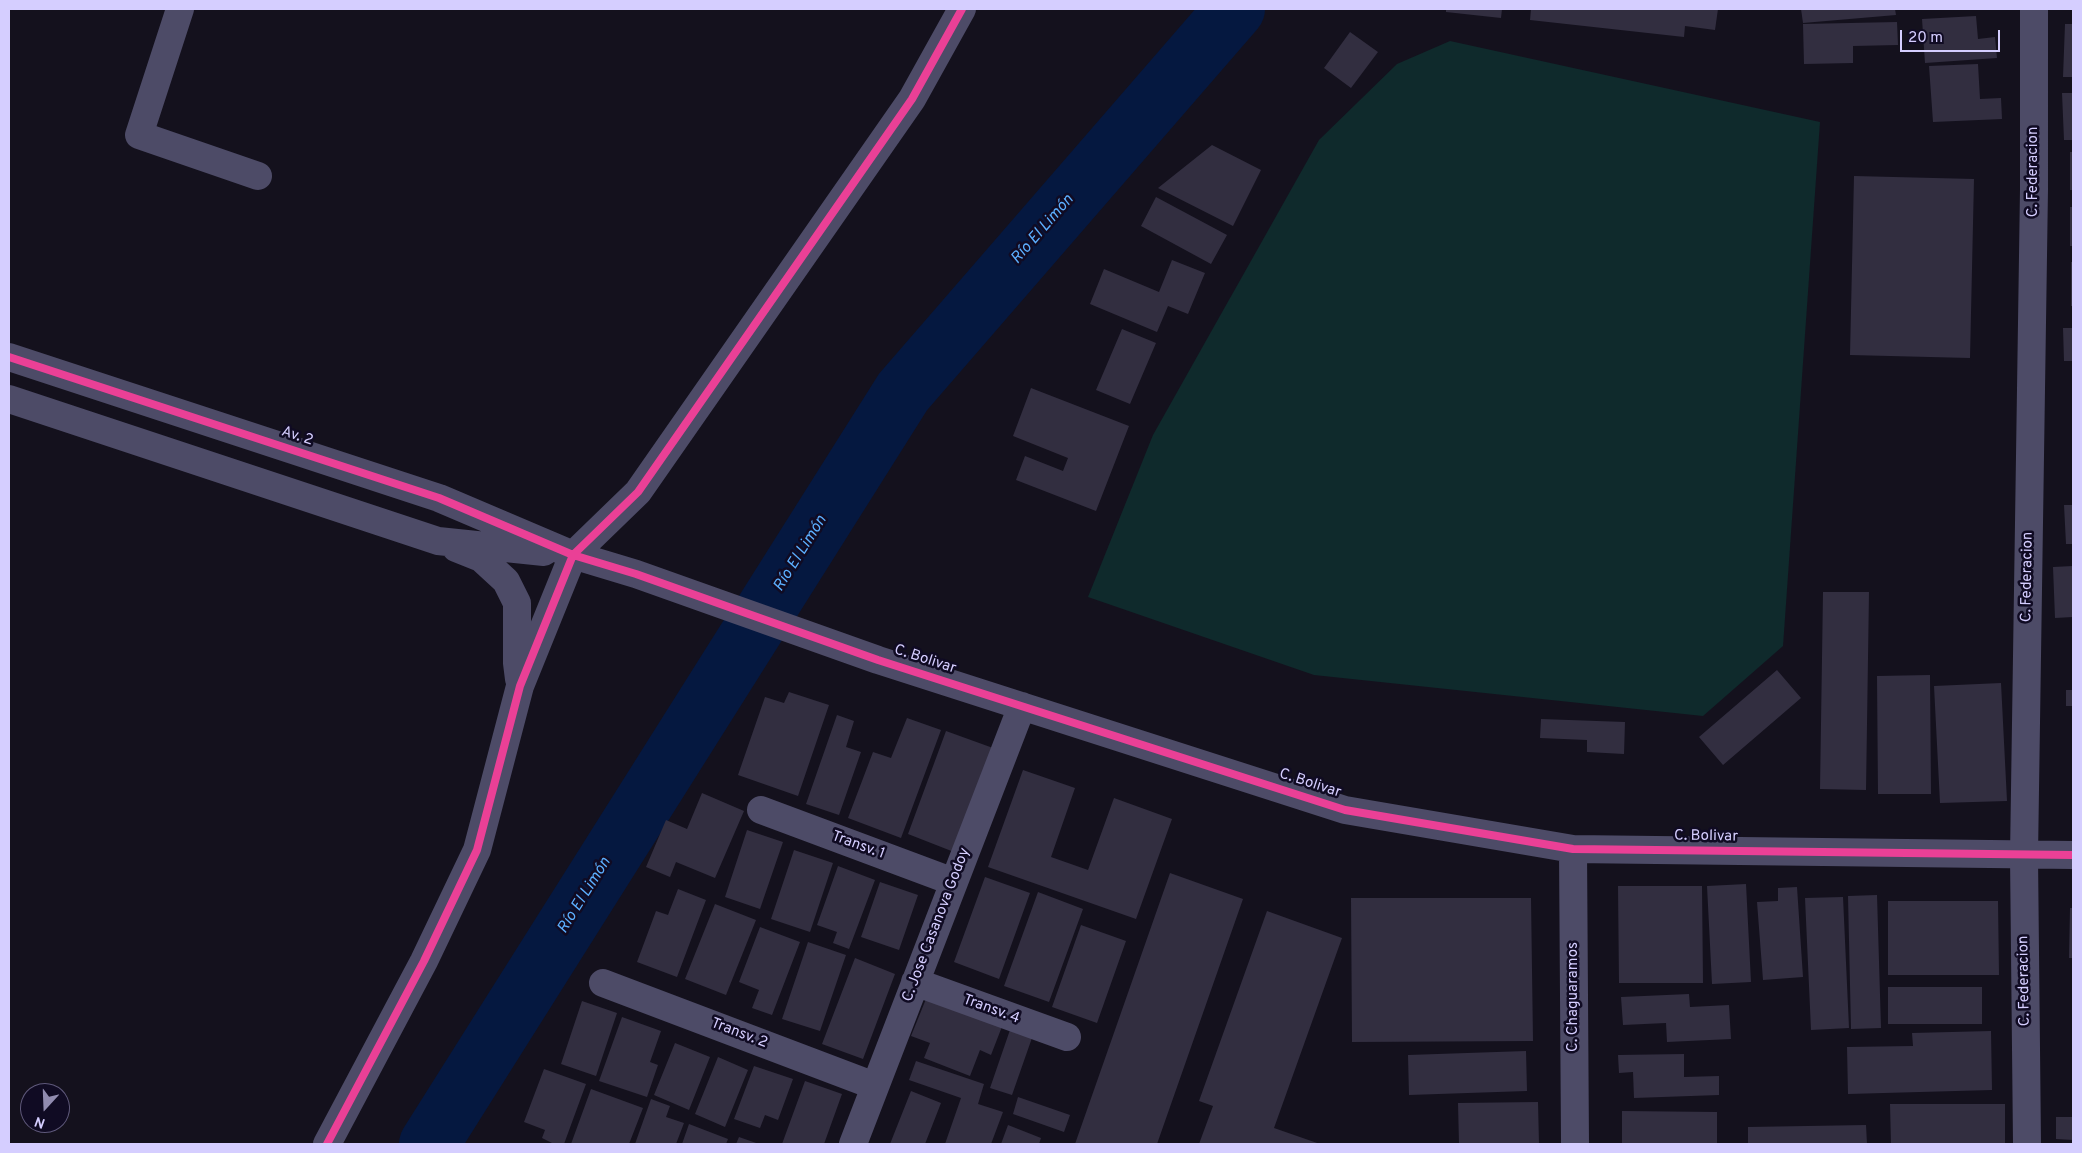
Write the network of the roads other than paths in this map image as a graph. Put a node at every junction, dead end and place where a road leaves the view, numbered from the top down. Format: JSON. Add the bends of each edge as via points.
{"nodes":[{"id":1,"x":180,"y":9,"type":"edge"},
{"id":2,"x":962,"y":9,"type":"edge"},
{"id":3,"x":2034,"y":9,"type":"edge"},
{"id":4,"x":258,"y":176,"type":"dead end"},
{"id":5,"x":9,"y":357,"type":"edge"},
{"id":6,"x":9,"y":399,"type":"edge"},
{"id":7,"x":438,"y":540,"type":"junction"},
{"id":8,"x":573,"y":555,"type":"junction"},
{"id":9,"x":520,"y":686,"type":"junction"},
{"id":10,"x":1022,"y":706,"type":"junction"},
{"id":11,"x":761,"y":810,"type":"dead end"},
{"id":12,"x":1573,"y":849,"type":"junction"},
{"id":13,"x":2073,"y":855,"type":"edge"},
{"id":14,"x":2024,"y":856,"type":"junction"},
{"id":15,"x":954,"y":882,"type":"junction"},
{"id":16,"x":603,"y":982,"type":"dead end"},
{"id":17,"x":915,"y":982,"type":"junction"},
{"id":18,"x":1067,"y":1038,"type":"dead end"},
{"id":19,"x":875,"y":1086,"type":"junction"},
{"id":20,"x":328,"y":1144,"type":"edge"},
{"id":21,"x":853,"y":1144,"type":"edge"},
{"id":22,"x":1575,"y":1144,"type":"edge"},
{"id":23,"x":2027,"y":1144,"type":"edge"}],
"edges":[{"from":1,"to":4,"type":"street","via":[[139,135]]},
{"from":2,"to":8,"type":"street","via":[[912,99],[638,492]]},
{"from":3,"to":14,"type":"street","name":"C. Federacion"},
{"from":5,"to":8,"type":"street","name":"Av. 2","via":[[439,498]]},
{"from":6,"to":7,"type":"street"},
{"from":7,"to":8,"type":"street"},
{"from":7,"to":9,"type":"street","via":[[481,558],[506,581],[517,603]]},
{"from":8,"to":9,"type":"street"},
{"from":8,"to":10,"type":"street","name":"C. Bolivar"},
{"from":9,"to":20,"type":"street","via":[[477,850],[424,961]]},
{"from":10,"to":12,"type":"street","name":"C. Bolivar","via":[[1345,810]]},
{"from":10,"to":15,"type":"street","name":"C. Jose Casanova Godoy"},
{"from":11,"to":15,"type":"street","name":"Transv. 1"},
{"from":12,"to":14,"type":"street","name":"C. Bolivar"},
{"from":12,"to":22,"type":"street","name":"C. Chaguaramos"},
{"from":13,"to":14,"type":"street","name":"C. Bolivar"},
{"from":14,"to":23,"type":"street","name":"C. Federacion"},
{"from":15,"to":17,"type":"street","name":"C. Jose Casanova Godoy"},
{"from":16,"to":19,"type":"street","name":"Transv. 2"},
{"from":17,"to":18,"type":"street","name":"Transv. 4"},
{"from":17,"to":19,"type":"street","name":"C. Jose Casanova Godoy"},
{"from":19,"to":21,"type":"street","name":"C. Jose Casanova Godoy"}]}
